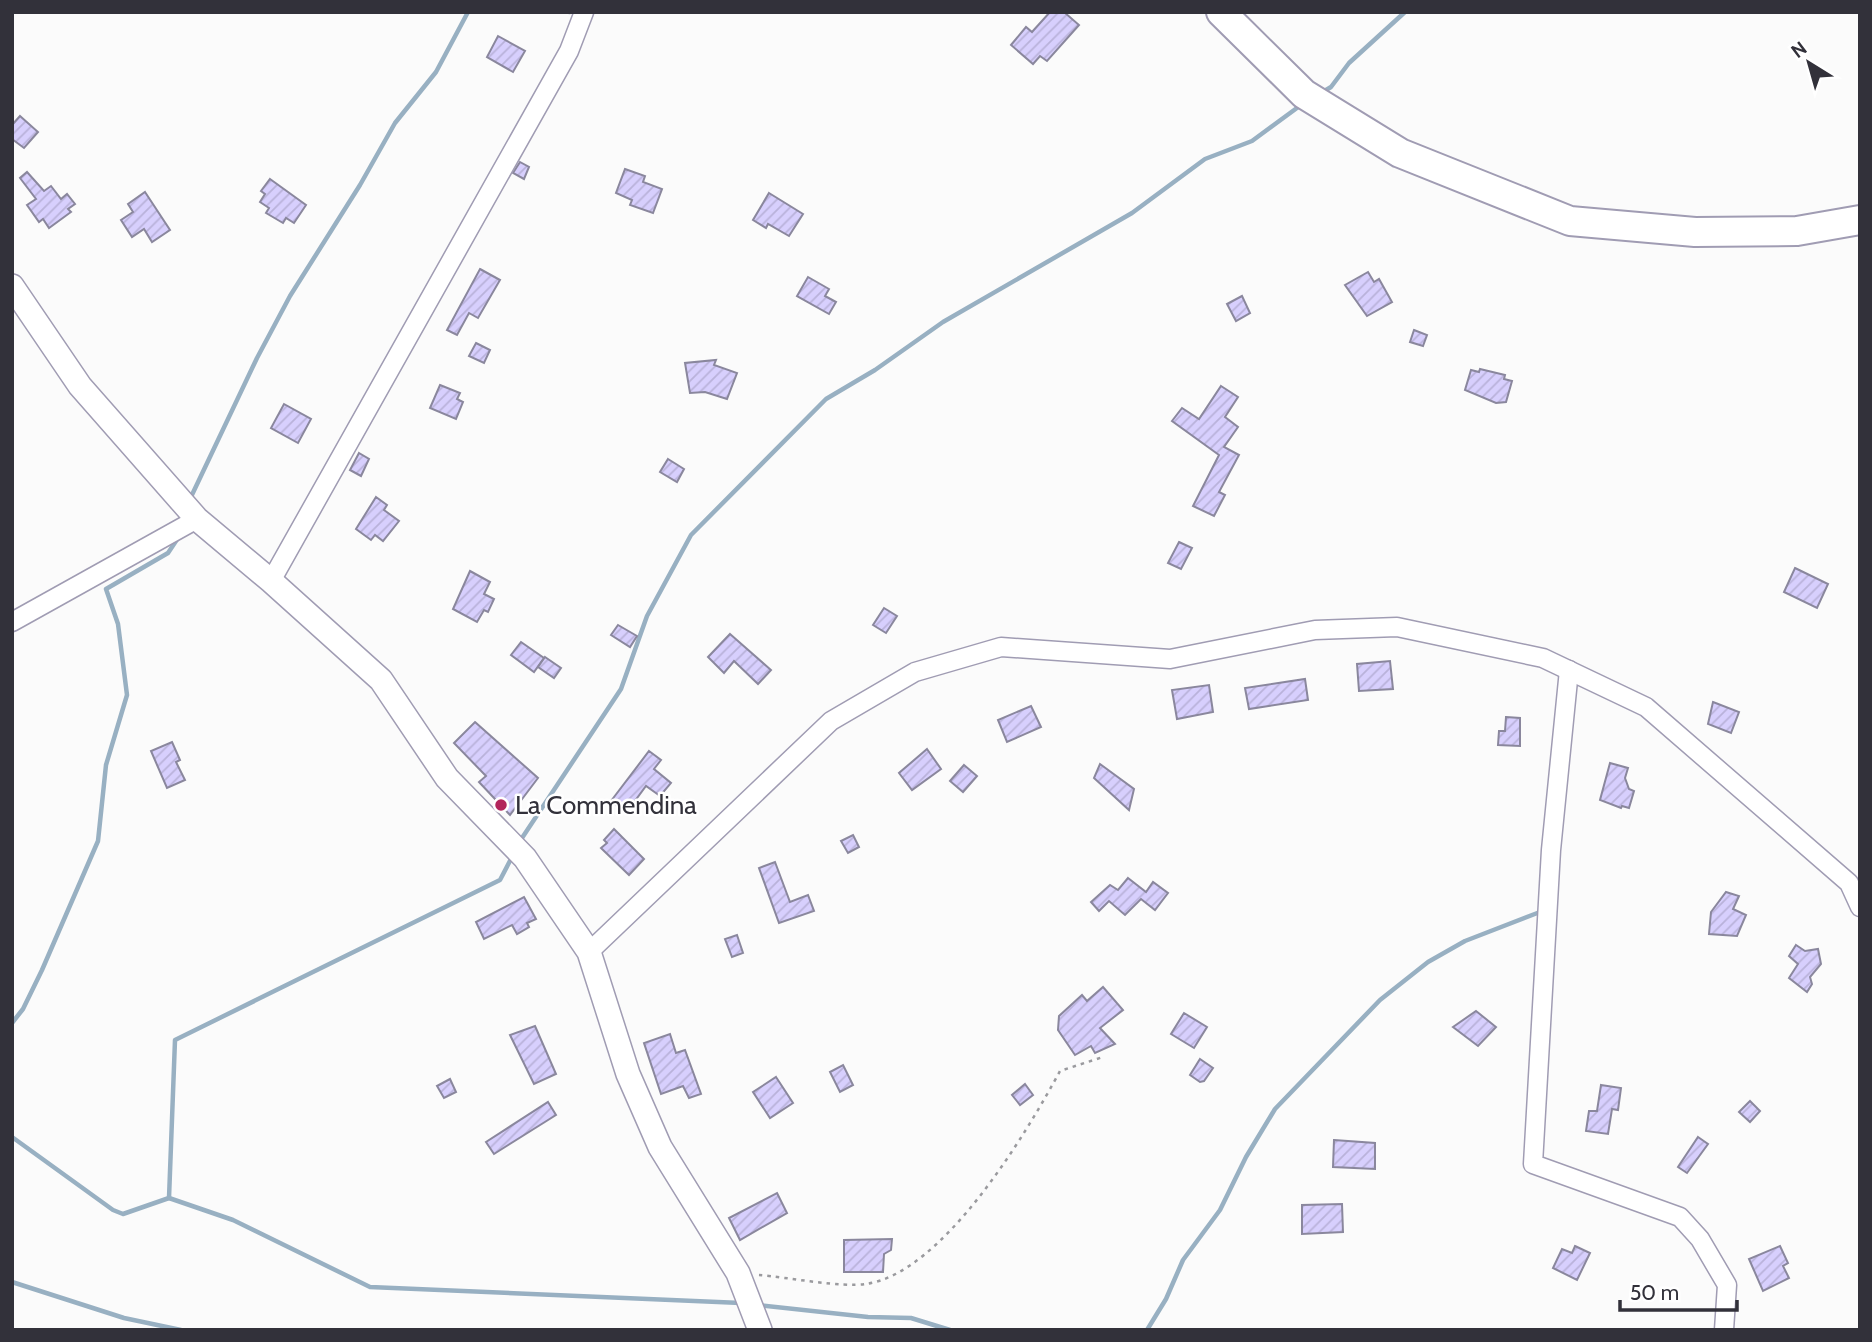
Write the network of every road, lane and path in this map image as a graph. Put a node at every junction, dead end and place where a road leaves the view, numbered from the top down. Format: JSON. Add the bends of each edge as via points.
{"nodes":[{"id":1,"x":584,"y":12,"type":"edge"},
{"id":2,"x":1221,"y":12,"type":"edge"},
{"id":3,"x":1860,"y":220,"type":"edge"},
{"id":4,"x":12,"y":286,"type":"edge"},
{"id":5,"x":197,"y":519,"type":"junction"},
{"id":6,"x":271,"y":581,"type":"junction"},
{"id":7,"x":12,"y":622,"type":"edge"},
{"id":8,"x":1569,"y":670,"type":"junction"},
{"id":9,"x":1860,"y":907,"type":"edge"},
{"id":10,"x":589,"y":952,"type":"junction"},
{"id":11,"x":1103,"y":1057,"type":"dead end"},
{"id":12,"x":738,"y":1273,"type":"junction"},
{"id":13,"x":760,"y":1330,"type":"edge"},
{"id":14,"x":1724,"y":1330,"type":"edge"}],
"edges":[{"from":1,"to":6,"type":"street","via":[[569,51]]},
{"from":2,"to":3,"type":"main road","via":[[1304,94],[1400,153],[1570,221],[1695,232],[1797,231]]},
{"from":4,"to":5,"type":"street","via":[[80,386]]},
{"from":5,"to":6,"type":"street"},
{"from":5,"to":7,"type":"street"},
{"from":6,"to":10,"type":"street","via":[[380,680],[447,778],[525,858]]},
{"from":8,"to":9,"type":"street","via":[[1646,707],[1849,883]]},
{"from":8,"to":10,"type":"street","via":[[1543,658],[1397,627],[1315,630],[1170,659],[1001,647],[915,672],[831,720]]},
{"from":8,"to":14,"type":"street","via":[[1551,850],[1533,1164],[1680,1217],[1700,1239],[1727,1285]]},
{"from":10,"to":12,"type":"street","via":[[628,1074],[660,1147]]},
{"from":11,"to":12,"type":"path","via":[[1060,1071],[1008,1158],[972,1205],[908,1266],[865,1284]]},
{"from":12,"to":13,"type":"street"}]}
